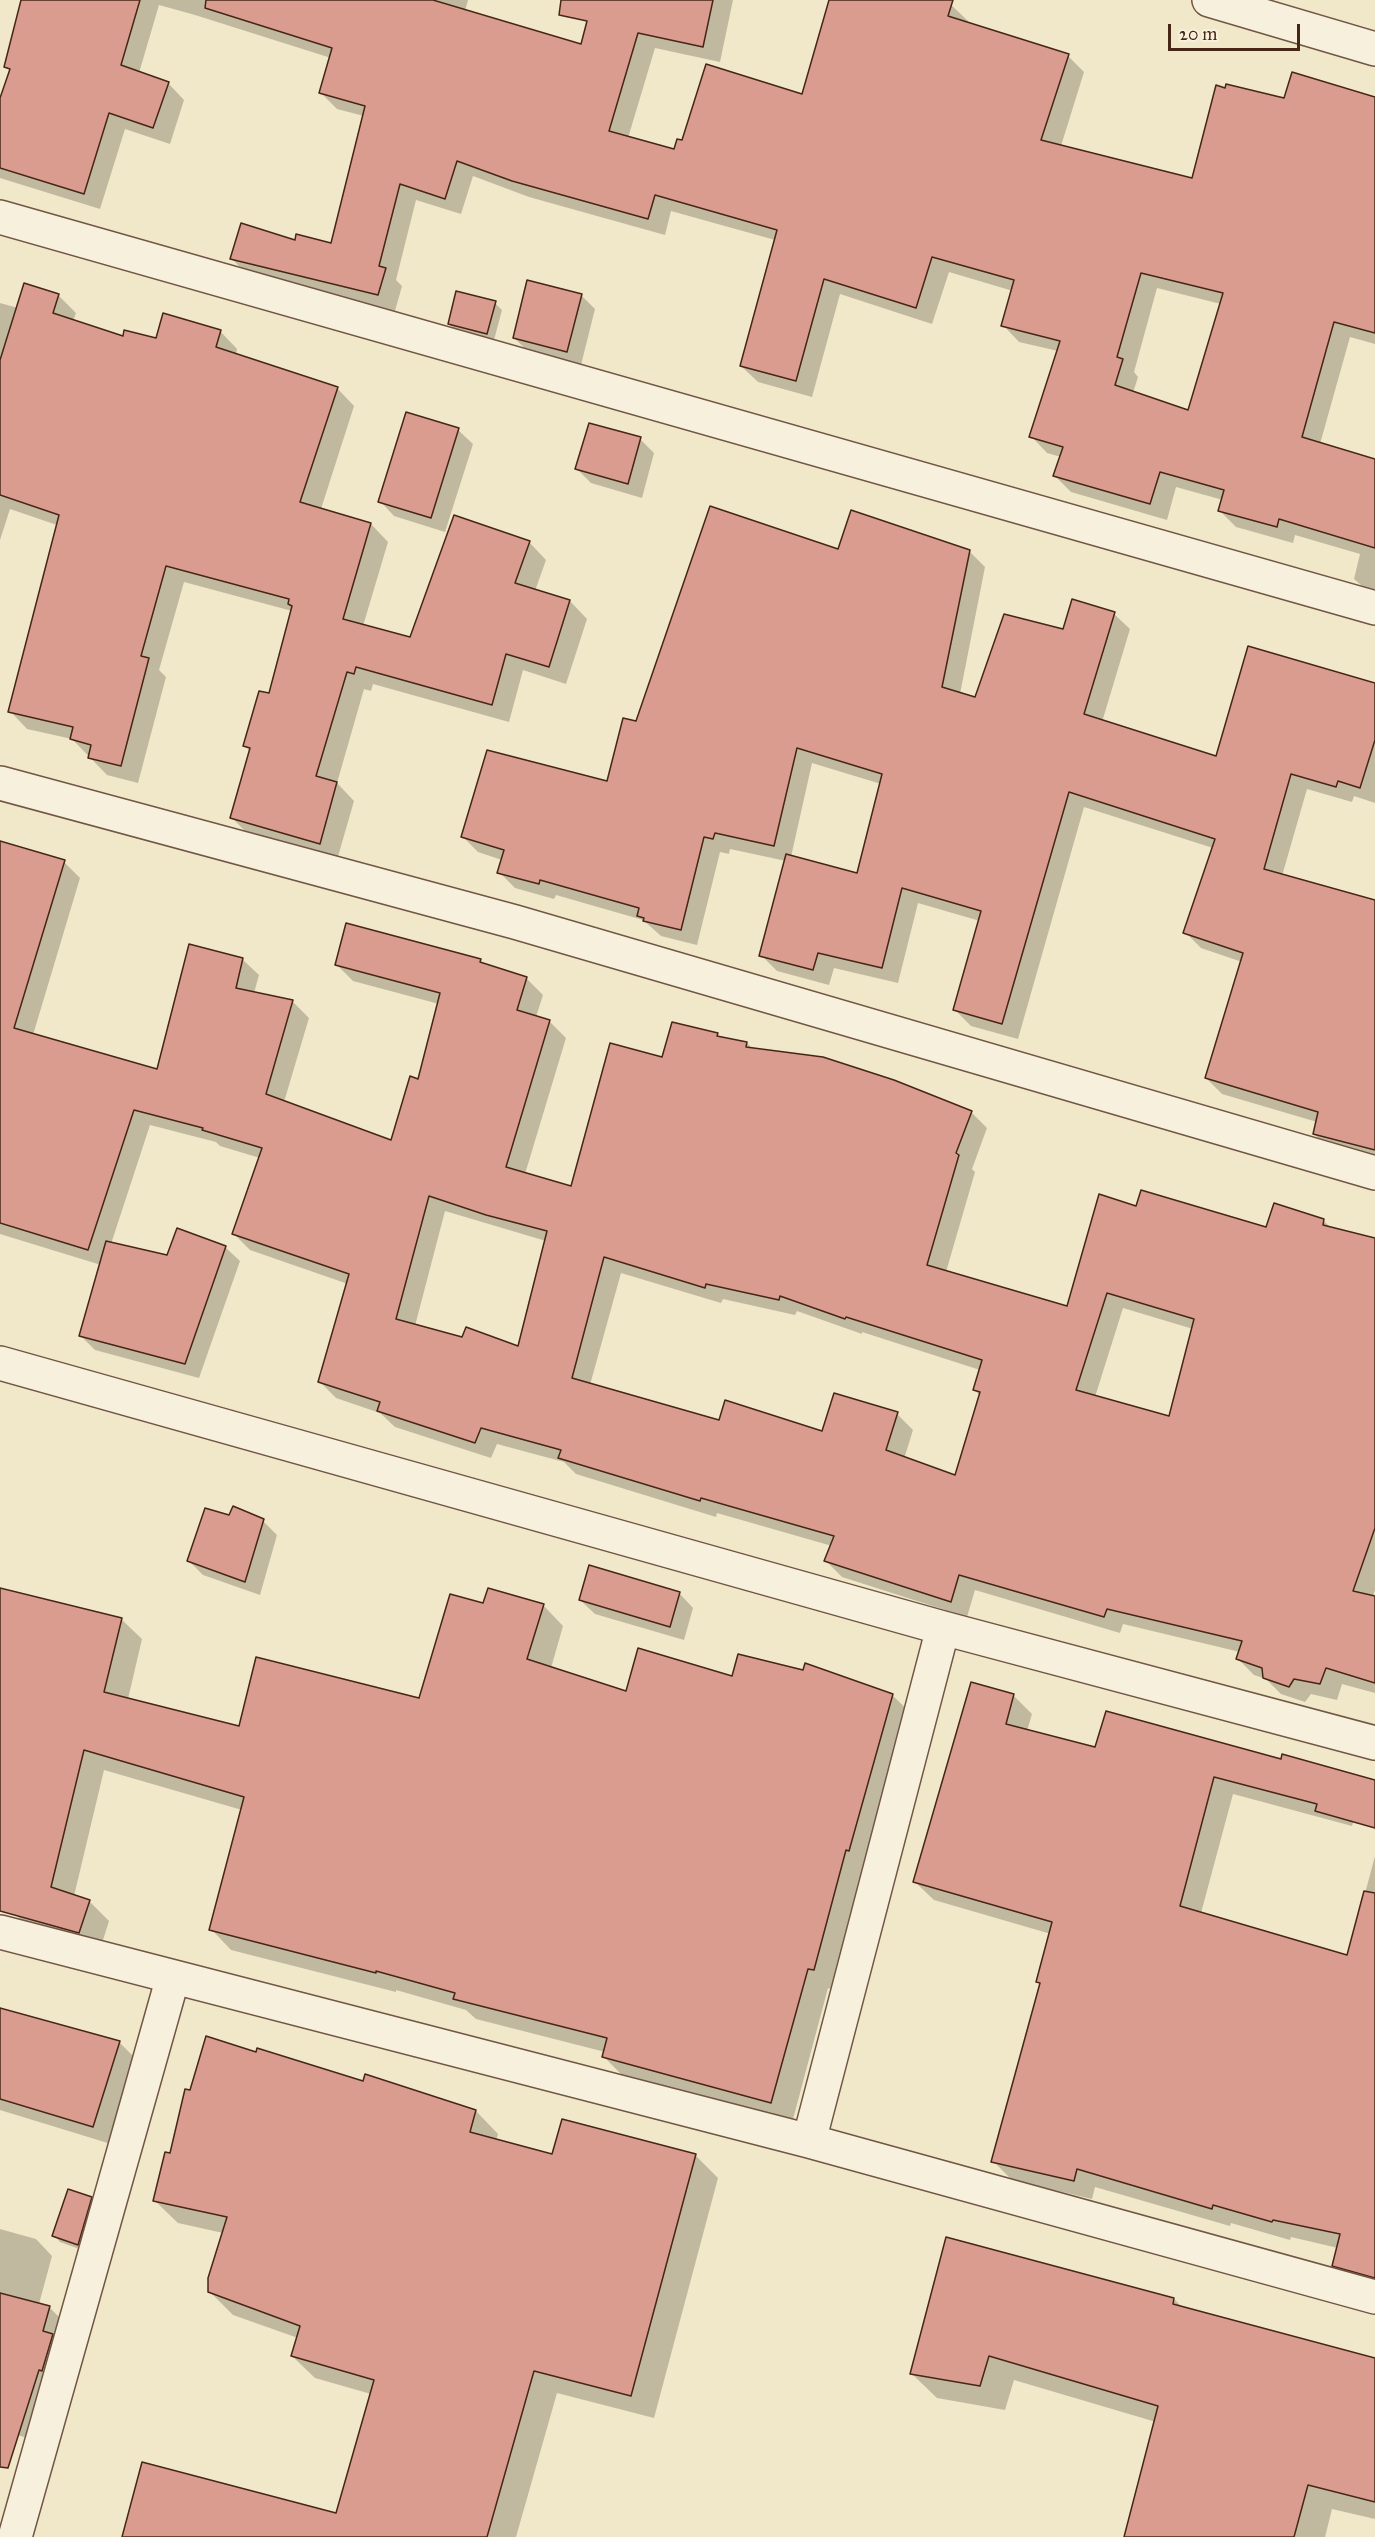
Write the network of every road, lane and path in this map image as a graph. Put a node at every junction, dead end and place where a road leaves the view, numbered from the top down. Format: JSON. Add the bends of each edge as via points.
{"nodes":[{"id":1,"x":1209,"y":0,"type":"edge"},
{"id":2,"x":1375,"y":49,"type":"edge"},
{"id":3,"x":0,"y":217,"type":"edge"},
{"id":4,"x":1375,"y":608,"type":"edge"},
{"id":5,"x":0,"y":783,"type":"edge"},
{"id":6,"x":1375,"y":1173,"type":"edge"},
{"id":7,"x":0,"y":1363,"type":"edge"},
{"id":8,"x":943,"y":1628,"type":"junction"},
{"id":9,"x":1375,"y":1743,"type":"edge"},
{"id":10,"x":0,"y":1932,"type":"edge"},
{"id":11,"x":174,"y":1977,"type":"junction"},
{"id":12,"x":809,"y":2141,"type":"junction"},
{"id":13,"x":1375,"y":2297,"type":"edge"},
{"id":14,"x":15,"y":2537,"type":"edge"}],
"edges":[{"from":1,"to":2,"type":"street"},
{"from":3,"to":4,"type":"street"},
{"from":5,"to":6,"type":"street","via":[[515,922]]},
{"from":7,"to":8,"type":"street"},
{"from":8,"to":9,"type":"street"},
{"from":8,"to":12,"type":"street"},
{"from":10,"to":11,"type":"street"},
{"from":11,"to":12,"type":"street"},
{"from":11,"to":14,"type":"street"},
{"from":12,"to":13,"type":"street"}]}
